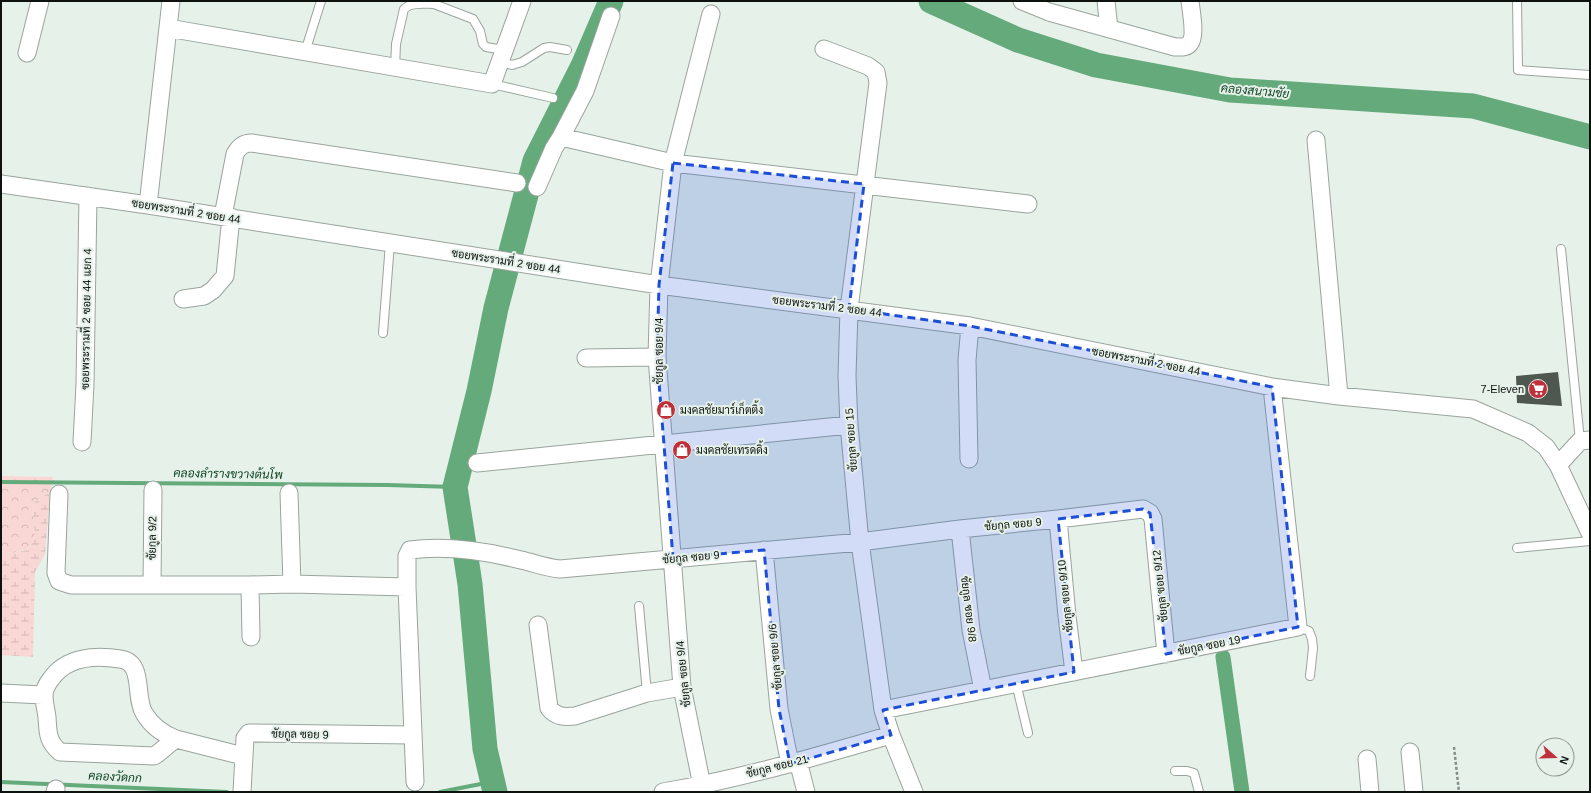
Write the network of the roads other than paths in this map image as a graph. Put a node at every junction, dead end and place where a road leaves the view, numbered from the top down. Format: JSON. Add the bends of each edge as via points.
{"nodes":[{"id":1,"x":40,"y":1,"type":"edge"},
{"id":2,"x":170,"y":1,"type":"edge"},
{"id":3,"x":321,"y":1,"type":"edge"},
{"id":4,"x":522,"y":1,"type":"edge"},
{"id":5,"x":1022,"y":1,"type":"edge"},
{"id":6,"x":1106,"y":1,"type":"edge"},
{"id":7,"x":1190,"y":1,"type":"edge"},
{"id":8,"x":1518,"y":1,"type":"edge"},
{"id":9,"x":434,"y":2,"type":"edge"},
{"id":10,"x":711,"y":14,"type":"dead end"},
{"id":11,"x":611,"y":16,"type":"dead end"},
{"id":12,"x":168,"y":28,"type":"junction"},
{"id":13,"x":1109,"y":30,"type":"junction"},
{"id":14,"x":824,"y":49,"type":"dead end"},
{"id":15,"x":567,"y":50,"type":"dead end"},
{"id":16,"x":27,"y":52,"type":"dead end"},
{"id":17,"x":305,"y":52,"type":"junction"},
{"id":18,"x":502,"y":56,"type":"junction"},
{"id":19,"x":395,"y":68,"type":"junction"},
{"id":20,"x":1590,"y":75,"type":"edge"},
{"id":21,"x":492,"y":84,"type":"junction"},
{"id":22,"x":553,"y":98,"type":"dead end"},
{"id":23,"x":561,"y":137,"type":"junction"},
{"id":24,"x":1316,"y":140,"type":"dead end"},
{"id":25,"x":673,"y":163,"type":"junction"},
{"id":26,"x":517,"y":183,"type":"dead end"},
{"id":27,"x":1,"y":184,"type":"edge"},
{"id":28,"x":864,"y":184,"type":"junction"},
{"id":29,"x":537,"y":187,"type":"dead end"},
{"id":30,"x":88,"y":196,"type":"junction"},
{"id":31,"x":1028,"y":204,"type":"dead end"},
{"id":32,"x":148,"y":205,"type":"junction"},
{"id":33,"x":227,"y":217,"type":"junction"},
{"id":34,"x":390,"y":243,"type":"junction"},
{"id":35,"x":1561,"y":249,"type":"dead end"},
{"id":36,"x":659,"y":285,"type":"junction"},
{"id":37,"x":183,"y":299,"type":"dead end"},
{"id":38,"x":849,"y":309,"type":"junction"},
{"id":39,"x":970,"y":326,"type":"junction"},
{"id":40,"x":383,"y":333,"type":"dead end"},
{"id":41,"x":656,"y":357,"type":"junction"},
{"id":42,"x":586,"y":358,"type":"dead end"},
{"id":43,"x":1272,"y":387,"type":"junction"},
{"id":44,"x":1339,"y":396,"type":"junction"},
{"id":45,"x":850,"y":426,"type":"junction"},
{"id":46,"x":1585,"y":440,"type":"edge"},
{"id":47,"x":82,"y":442,"type":"dead end"},
{"id":48,"x":663,"y":445,"type":"junction"},
{"id":49,"x":969,"y":459,"type":"dead end"},
{"id":50,"x":477,"y":463,"type":"dead end"},
{"id":51,"x":1558,"y":465,"type":"junction"},
{"id":52,"x":153,"y":490,"type":"dead end"},
{"id":53,"x":289,"y":493,"type":"dead end"},
{"id":54,"x":59,"y":494,"type":"dead end"},
{"id":55,"x":1153,"y":519,"type":"joint"},
{"id":56,"x":1058,"y":520,"type":"junction"},
{"id":57,"x":960,"y":528,"type":"junction"},
{"id":58,"x":1590,"y":533,"type":"edge"},
{"id":59,"x":1590,"y":541,"type":"edge"},
{"id":60,"x":860,"y":542,"type":"junction"},
{"id":61,"x":1517,"y":548,"type":"dead end"},
{"id":62,"x":764,"y":550,"type":"junction"},
{"id":63,"x":673,"y":558,"type":"junction"},
{"id":64,"x":292,"y":584,"type":"junction"},
{"id":65,"x":152,"y":586,"type":"junction"},
{"id":66,"x":250,"y":586,"type":"junction"},
{"id":67,"x":407,"y":587,"type":"junction"},
{"id":68,"x":639,"y":606,"type":"dead end"},
{"id":69,"x":538,"y":624,"type":"dead end"},
{"id":70,"x":1298,"y":627,"type":"junction"},
{"id":71,"x":251,"y":637,"type":"dead end"},
{"id":72,"x":1166,"y":654,"type":"junction"},
{"id":73,"x":1074,"y":672,"type":"junction"},
{"id":74,"x":1310,"y":676,"type":"dead end"},
{"id":75,"x":1016,"y":683,"type":"junction"},
{"id":76,"x":682,"y":687,"type":"junction"},
{"id":77,"x":982,"y":690,"type":"junction"},
{"id":78,"x":1,"y":693,"type":"edge"},
{"id":79,"x":647,"y":693,"type":"junction"},
{"id":80,"x":44,"y":694,"type":"junction"},
{"id":81,"x":883,"y":710,"type":"junction"},
{"id":82,"x":1028,"y":733,"type":"dead end"},
{"id":83,"x":412,"y":735,"type":"junction"},
{"id":84,"x":891,"y":736,"type":"junction"},
{"id":85,"x":176,"y":739,"type":"junction"},
{"id":86,"x":1410,"y":752,"type":"dead end"},
{"id":87,"x":243,"y":756,"type":"junction"},
{"id":88,"x":1367,"y":759,"type":"dead end"},
{"id":89,"x":794,"y":762,"type":"junction"},
{"id":90,"x":1175,"y":771,"type":"dead end"},
{"id":91,"x":415,"y":782,"type":"dead end"},
{"id":92,"x":242,"y":786,"type":"edge"},
{"id":93,"x":703,"y":789,"type":"edge"},
{"id":94,"x":663,"y":792,"type":"edge"},
{"id":95,"x":806,"y":792,"type":"edge"},
{"id":96,"x":914,"y":792,"type":"edge"},
{"id":97,"x":1198,"y":792,"type":"edge"},
{"id":98,"x":1370,"y":792,"type":"edge"},
{"id":99,"x":1414,"y":792,"type":"edge"}],
"edges":[{"from":1,"to":16,"type":"street"},
{"from":2,"to":12,"type":"street"},
{"from":3,"to":17,"type":"lane"},
{"from":4,"to":18,"type":"street"},
{"from":5,"to":13,"type":"street"},
{"from":6,"to":13,"type":"street"},
{"from":7,"to":13,"type":"street","via":[[1194,36],[1190,44],[1184,47],[1175,48]]},
{"from":8,"to":20,"type":"lane","via":[[1518,70]]},
{"from":9,"to":18,"type":"lane","via":[[473,19],[480,31],[483,44]]},
{"from":9,"to":19,"type":"lane","via":[[407,5],[404,9],[396,44]]},
{"from":10,"to":25,"type":"street","name":"ชัยกูล ซอย 9/4"},
{"from":11,"to":23,"type":"street","via":[[585,90]]},
{"from":12,"to":17,"type":"street"},
{"from":12,"to":32,"type":"street"},
{"from":14,"to":28,"type":"street","name":"ชัยกูล ซอย 15","via":[[868,66],[876,72],[878,83]]},
{"from":15,"to":18,"type":"lane","via":[[544,48],[522,62],[512,65]]},
{"from":17,"to":19,"type":"street"},
{"from":18,"to":21,"type":"street"},
{"from":19,"to":21,"type":"street"},
{"from":21,"to":22,"type":"lane"},
{"from":23,"to":25,"type":"street"},
{"from":23,"to":29,"type":"street"},
{"from":24,"to":44,"type":"street"},
{"from":25,"to":28,"type":"street"},
{"from":25,"to":36,"type":"street","name":"ชัยกูล ซอย 9/4"},
{"from":26,"to":33,"type":"street","via":[[246,143],[239,147],[235,154]]},
{"from":27,"to":30,"type":"street","name":"ซอยพระรามที่ 2 ซอย 44"},
{"from":28,"to":31,"type":"street"},
{"from":28,"to":38,"type":"street","name":"ชัยกูล ซอย 15"},
{"from":30,"to":32,"type":"street","name":"ซอยพระรามที่ 2 ซอย 44"},
{"from":30,"to":47,"type":"street","name":"ซอยพระรามที่ 2 ซอย 44 แยก 4"},
{"from":32,"to":33,"type":"street","name":"ซอยพระรามที่ 2 ซอย 44"},
{"from":33,"to":34,"type":"street","name":"ซอยพระรามที่ 2 ซอย 44"},
{"from":33,"to":37,"type":"street","via":[[225,276],[204,296]]},
{"from":34,"to":36,"type":"street","name":"ซอยพระรามที่ 2 ซอย 44"},
{"from":34,"to":40,"type":"lane"},
{"from":35,"to":46,"type":"lane"},
{"from":36,"to":38,"type":"street","name":"ซอยพระรามที่ 2 ซอย 44"},
{"from":36,"to":41,"type":"street","name":"ชัยกูล ซอย 9/4"},
{"from":38,"to":39,"type":"street","name":"ซอยพระรามที่ 2 ซอย 44"},
{"from":38,"to":45,"type":"street","name":"ชัยกูล ซอย 15","via":[[847,376]]},
{"from":39,"to":43,"type":"street","name":"ซอยพระรามที่ 2 ซอย 44"},
{"from":39,"to":49,"type":"street","via":[[967,360]]},
{"from":41,"to":42,"type":"street"},
{"from":41,"to":48,"type":"street","name":"ชัยกูล ซอย 9/4"},
{"from":43,"to":44,"type":"street","name":"ซอยพระรามที่ 2 ซอย 44"},
{"from":43,"to":70,"type":"street"},
{"from":44,"to":51,"type":"street","name":"ซอยพระรามที่ 2 ซอย 44","via":[[1473,409],[1528,433],[1546,446]]},
{"from":45,"to":48,"type":"street"},
{"from":45,"to":60,"type":"street","name":"ชัยกูล ซอย 15"},
{"from":46,"to":51,"type":"street"},
{"from":48,"to":50,"type":"street"},
{"from":48,"to":63,"type":"street","name":"ชัยกูล ซอย 9/4"},
{"from":51,"to":58,"type":"street","name":"ซอยพระรามที่ 2 ซอย 44"},
{"from":52,"to":65,"type":"street","name":"ชัยกูล 9/2"},
{"from":53,"to":64,"type":"street"},
{"from":54,"to":65,"type":"street","via":[[56,573],[59,581],[70,585]]},
{"from":55,"to":56,"type":"street","name":"ชัยกูล ซอย 9","via":[[1150,512],[1143,509]]},
{"from":55,"to":72,"type":"street","name":"ชัยกูล ซอย 9/12"},
{"from":56,"to":57,"type":"street","name":"ชัยกูล ซอย 9"},
{"from":56,"to":73,"type":"street","name":"ชัยกูล ซอย 9/10","via":[[1066,616]]},
{"from":57,"to":60,"type":"street","name":"ชัยกูล ซอย 9"},
{"from":57,"to":77,"type":"street","name":"ชัยกูล ซอย 9/8","via":[[971,630]]},
{"from":59,"to":61,"type":"lane"},
{"from":60,"to":62,"type":"street","name":"ชัยกูล ซอย 9"},
{"from":60,"to":81,"type":"street","name":"ชัยกูล ซอย 15"},
{"from":62,"to":63,"type":"street","name":"ชัยกูล ซอย 9"},
{"from":62,"to":89,"type":"street","name":"ชัยกูล ซอย 9/6","via":[[779,709]]},
{"from":63,"to":67,"type":"street","name":"ชัยกูล ซอย 9","via":[[551,568],[475,550],[410,550],[407,556]]},
{"from":63,"to":76,"type":"street","name":"ชัยกูล ซอย 9/4"},
{"from":64,"to":66,"type":"street"},
{"from":64,"to":67,"type":"street"},
{"from":65,"to":66,"type":"street"},
{"from":66,"to":71,"type":"street"},
{"from":67,"to":83,"type":"street","name":"ชัยกูล ซอย 9"},
{"from":68,"to":79,"type":"lane"},
{"from":69,"to":79,"type":"street","via":[[549,708],[554,714],[563,717],[575,716]]},
{"from":70,"to":72,"type":"street","name":"ชัยกูล ซอย 19"},
{"from":70,"to":74,"type":"lane","via":[[1309,631],[1312,639]]},
{"from":72,"to":73,"type":"street","name":"ชัยกูล ซอย 19"},
{"from":73,"to":75,"type":"street","name":"ชัยกูล ซอย 19"},
{"from":75,"to":77,"type":"street","name":"ชัยกูล ซอย 19"},
{"from":75,"to":82,"type":"lane"},
{"from":76,"to":79,"type":"street"},
{"from":76,"to":93,"type":"street","name":"ชัยกูล ซอย 9/4"},
{"from":77,"to":81,"type":"street","name":"ชัยกูล ซอย 19"},
{"from":78,"to":80,"type":"street"},
{"from":80,"to":85,"type":"street","via":[[49,740],[60,752],[147,757],[154,756]]},
{"from":80,"to":85,"type":"street","via":[[47,684],[68,663],[88,657],[121,659],[136,670],[139,700],[144,713],[165,735]]},
{"from":81,"to":84,"type":"street","name":"ชัยกูล ซอย 15"},
{"from":83,"to":87,"type":"street","name":"ชัยกูล ซอย 9","via":[[249,733],[245,738]]},
{"from":83,"to":91,"type":"street","name":"ชัยกูล ซอย 9"},
{"from":84,"to":89,"type":"street","name":"ชัยกูล ซอย 21"},
{"from":84,"to":96,"type":"street","name":"ชัยกูล ซอย 15"},
{"from":85,"to":87,"type":"street"},
{"from":86,"to":99,"type":"street"},
{"from":87,"to":92,"type":"street","name":"ชัยกูล ซอย 9"},
{"from":88,"to":98,"type":"street"},
{"from":89,"to":93,"type":"street","name":"ชัยกูล ซอย 21"},
{"from":89,"to":95,"type":"street","name":"ชัยกูล ซอย 9/6"},
{"from":90,"to":97,"type":"lane","via":[[1194,774]]},
{"from":93,"to":94,"type":"street","name":"ชัยกูล ซอย 21"}]}
